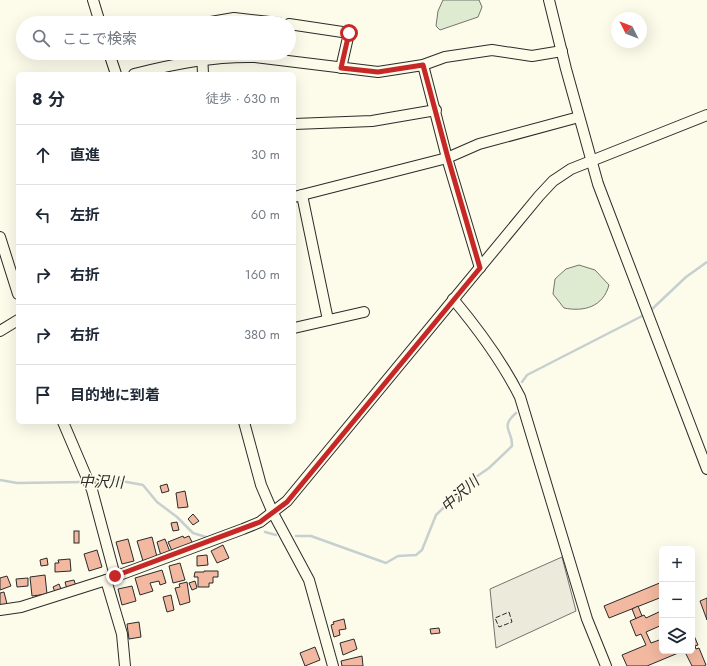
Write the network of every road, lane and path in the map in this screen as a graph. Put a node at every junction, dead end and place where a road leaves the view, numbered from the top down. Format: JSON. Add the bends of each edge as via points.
{"nodes":[{"id":1,"x":93,"y":0,"type":"edge"},
{"id":2,"x":549,"y":0,"type":"edge"},
{"id":3,"x":98,"y":16,"type":"edge"},
{"id":4,"x":296,"y":25,"type":"edge"},
{"id":5,"x":562,"y":51,"type":"junction"},
{"id":6,"x":111,"y":60,"type":"edge"},
{"id":7,"x":187,"y":60,"type":"edge"},
{"id":8,"x":202,"y":60,"type":"edge"},
{"id":9,"x":278,"y":60,"type":"edge"},
{"id":10,"x":423,"y":65,"type":"junction"},
{"id":11,"x":341,"y":68,"type":"junction"},
{"id":12,"x":115,"y":72,"type":"edge"},
{"id":13,"x":142,"y":72,"type":"edge"},
{"id":14,"x":203,"y":72,"type":"edge"},
{"id":15,"x":436,"y":110,"type":"junction"},
{"id":16,"x":707,"y":115,"type":"edge"},
{"id":17,"x":579,"y":117,"type":"junction"},
{"id":18,"x":296,"y":124,"type":"edge"},
{"id":19,"x":448,"y":158,"type":"junction"},
{"id":20,"x":591,"y":160,"type":"junction"},
{"id":21,"x":298,"y":196,"type":"edge"},
{"id":22,"x":0,"y":237,"type":"edge"},
{"id":23,"x":480,"y":268,"type":"junction"},
{"id":24,"x":16,"y":288,"type":"edge"},
{"id":25,"x":454,"y":299,"type":"junction"},
{"id":26,"x":364,"y":312,"type":"dead end"},
{"id":27,"x":328,"y":320,"type":"junction"},
{"id":28,"x":16,"y":321,"type":"edge"},
{"id":29,"x":296,"y":328,"type":"edge"},
{"id":30,"x":0,"y":331,"type":"edge"},
{"id":31,"x":64,"y":424,"type":"edge"},
{"id":32,"x":245,"y":424,"type":"edge"},
{"id":33,"x":707,"y":470,"type":"edge"},
{"id":34,"x":273,"y":513,"type":"junction"},
{"id":35,"x":110,"y":578,"type":"junction"},
{"id":36,"x":0,"y":610,"type":"edge"},
{"id":37,"x":125,"y":666,"type":"edge"},
{"id":38,"x":333,"y":666,"type":"edge"},
{"id":39,"x":606,"y":666,"type":"edge"}],
"edges":[{"from":1,"to":3,"type":"street"},
{"from":2,"to":5,"type":"street"},
{"from":4,"to":11,"type":"street","via":[[349,33]]},
{"from":5,"to":10,"type":"street","via":[[532,56],[492,50],[446,57]]},
{"from":5,"to":17,"type":"street"},
{"from":6,"to":12,"type":"street"},
{"from":7,"to":13,"type":"street"},
{"from":8,"to":14,"type":"street"},
{"from":9,"to":11,"type":"street"},
{"from":10,"to":11,"type":"street","via":[[378,72]]},
{"from":10,"to":15,"type":"street"},
{"from":15,"to":18,"type":"street","via":[[372,121]]},
{"from":15,"to":19,"type":"street"},
{"from":16,"to":20,"type":"street"},
{"from":17,"to":19,"type":"street","via":[[479,144]]},
{"from":17,"to":20,"type":"street"},
{"from":19,"to":21,"type":"street"},
{"from":19,"to":23,"type":"street"},
{"from":20,"to":23,"type":"street","via":[[553,181]]},
{"from":20,"to":33,"type":"street"},
{"from":21,"to":27,"type":"street"},
{"from":22,"to":24,"type":"street"},
{"from":23,"to":25,"type":"street"},
{"from":25,"to":34,"type":"street","via":[[287,502]]},
{"from":25,"to":39,"type":"street","via":[[510,376],[520,397],[587,619]]},
{"from":26,"to":27,"type":"street"},
{"from":27,"to":29,"type":"street"},
{"from":28,"to":30,"type":"street"},
{"from":31,"to":35,"type":"street","via":[[92,490]]},
{"from":32,"to":34,"type":"street"},
{"from":34,"to":35,"type":"street","via":[[243,529]]},
{"from":34,"to":38,"type":"street","via":[[309,580]]},
{"from":35,"to":36,"type":"street","via":[[21,607]]},
{"from":35,"to":37,"type":"street","via":[[122,634]]}]}
